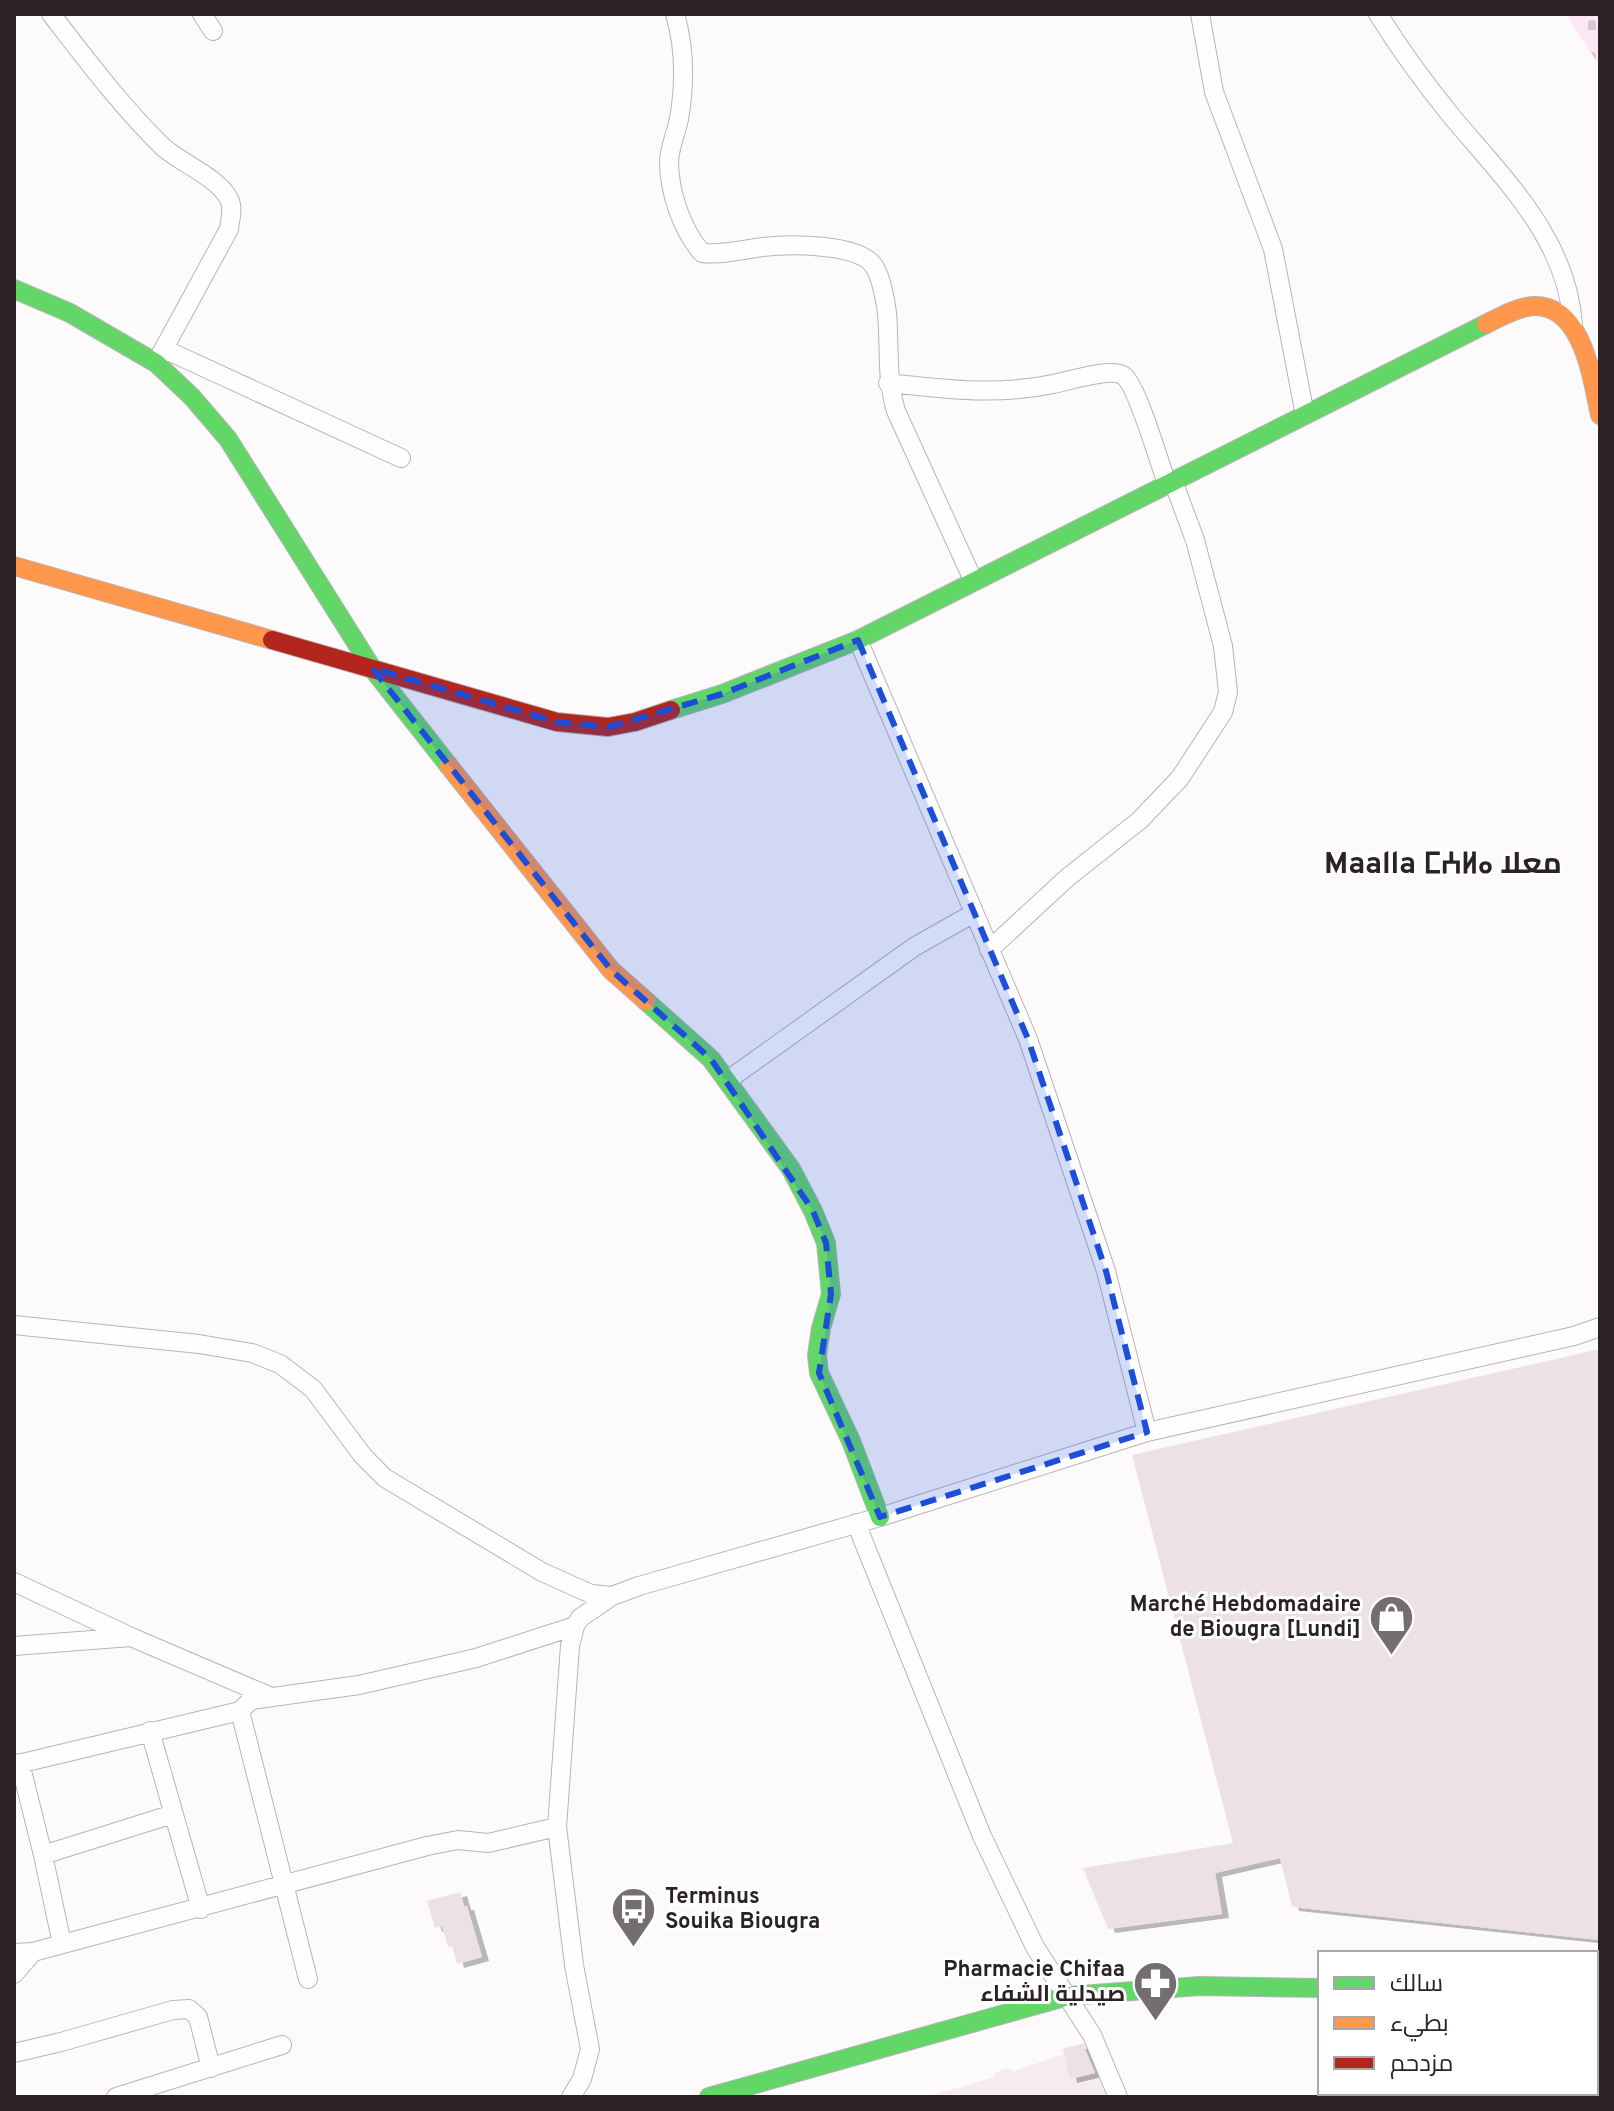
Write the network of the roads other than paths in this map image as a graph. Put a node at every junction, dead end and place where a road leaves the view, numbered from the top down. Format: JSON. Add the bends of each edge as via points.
{"nodes":[{"id":1,"x":51,"y":14,"type":"edge"},
{"id":2,"x":202,"y":14,"type":"edge"},
{"id":3,"x":675,"y":14,"type":"edge"},
{"id":4,"x":1200,"y":14,"type":"edge"},
{"id":5,"x":1378,"y":14,"type":"edge"},
{"id":6,"x":213,"y":31,"type":"dead end"},
{"id":7,"x":14,"y":289,"type":"edge"},
{"id":8,"x":1573,"y":326,"type":"junction"},
{"id":9,"x":160,"y":356,"type":"junction"},
{"id":10,"x":888,"y":383,"type":"junction"},
{"id":11,"x":1305,"y":415,"type":"junction"},
{"id":12,"x":1600,"y":415,"type":"edge"},
{"id":13,"x":401,"y":458,"type":"dead end"},
{"id":14,"x":1170,"y":482,"type":"junction"},
{"id":15,"x":14,"y":566,"type":"edge"},
{"id":16,"x":973,"y":580,"type":"junction"},
{"id":17,"x":858,"y":640,"type":"junction"},
{"id":18,"x":372,"y":668,"type":"junction"},
{"id":19,"x":974,"y":913,"type":"junction"},
{"id":20,"x":989,"y":950,"type":"junction"},
{"id":21,"x":728,"y":1080,"type":"junction"},
{"id":22,"x":14,"y":1325,"type":"edge"},
{"id":23,"x":1600,"y":1327,"type":"edge"},
{"id":24,"x":1147,"y":1432,"type":"junction"},
{"id":25,"x":880,"y":1517,"type":"junction"},
{"id":26,"x":856,"y":1523,"type":"junction"},
{"id":27,"x":14,"y":1582,"type":"edge"},
{"id":28,"x":612,"y":1596,"type":"junction"},
{"id":29,"x":575,"y":1626,"type":"junction"},
{"id":30,"x":131,"y":1637,"type":"junction"},
{"id":31,"x":14,"y":1646,"type":"edge"},
{"id":32,"x":269,"y":1696,"type":"junction"},
{"id":33,"x":240,"y":1711,"type":"junction"},
{"id":34,"x":150,"y":1731,"type":"junction"},
{"id":35,"x":17,"y":1764,"type":"edge"},
{"id":36,"x":173,"y":1814,"type":"junction"},
{"id":37,"x":557,"y":1827,"type":"junction"},
{"id":38,"x":43,"y":1855,"type":"junction"},
{"id":39,"x":285,"y":1885,"type":"junction"},
{"id":40,"x":201,"y":1909,"type":"junction"},
{"id":41,"x":62,"y":1944,"type":"junction"},
{"id":42,"x":33,"y":1952,"type":"junction"},
{"id":43,"x":14,"y":1953,"type":"edge"},
{"id":44,"x":14,"y":1974,"type":"edge"},
{"id":45,"x":308,"y":1979,"type":"dead end"},
{"id":46,"x":1318,"y":1988,"type":"edge"},
{"id":47,"x":1068,"y":1996,"type":"junction"},
{"id":48,"x":282,"y":2045,"type":"dead end"},
{"id":49,"x":14,"y":2053,"type":"edge"},
{"id":50,"x":211,"y":2068,"type":"junction"},
{"id":51,"x":121,"y":2096,"type":"edge"},
{"id":52,"x":571,"y":2097,"type":"edge"},
{"id":53,"x":709,"y":2097,"type":"edge"},
{"id":54,"x":1118,"y":2097,"type":"edge"}],
"edges":[{"from":1,"to":9,"type":"street","via":[[163,148],[229,198],[229,229]]},
{"from":2,"to":6,"type":"street"},
{"from":3,"to":10,"type":"street","via":[[683,75],[670,177],[694,244],[702,253],[716,255],[806,246],[864,256],[875,267],[883,290]]},
{"from":4,"to":11,"type":"street","via":[[1214,92],[1273,249]]},
{"from":5,"to":8,"type":"street","via":[[1404,56],[1525,203],[1549,240],[1572,304]]},
{"from":7,"to":9,"type":"street"},
{"from":8,"to":11,"type":"street","via":[[1561,312],[1532,306]]},
{"from":8,"to":12,"type":"street"},
{"from":9,"to":13,"type":"street"},
{"from":9,"to":18,"type":"street","via":[[228,439]]},
{"from":10,"to":14,"type":"street","via":[[966,392],[1026,390],[1122,374]]},
{"from":10,"to":16,"type":"street"},
{"from":11,"to":14,"type":"street"},
{"from":14,"to":16,"type":"street"},
{"from":14,"to":20,"type":"street","via":[[1195,540],[1223,646],[1228,692],[1223,712],[1180,778],[1140,820]]},
{"from":15,"to":18,"type":"street"},
{"from":16,"to":17,"type":"street"},
{"from":17,"to":18,"type":"street","via":[[680,708],[608,727],[557,722]]},
{"from":17,"to":19,"type":"street"},
{"from":18,"to":21,"type":"street","via":[[611,970]]},
{"from":19,"to":20,"type":"street"},
{"from":19,"to":21,"type":"street","via":[[914,947]]},
{"from":20,"to":24,"type":"street","via":[[1028,1039],[1075,1173]]},
{"from":21,"to":25,"type":"street","via":[[791,1169],[826,1243],[831,1294],[821,1328],[819,1373]]},
{"from":22,"to":28,"type":"street","via":[[199,1344],[280,1364],[313,1389],[385,1478],[542,1572],[591,1594]]},
{"from":23,"to":24,"type":"street"},
{"from":24,"to":25,"type":"street"},
{"from":25,"to":26,"type":"street"},
{"from":26,"to":28,"type":"street"},
{"from":26,"to":47,"type":"street","via":[[982,1836],[1035,1947]]},
{"from":27,"to":30,"type":"street"},
{"from":28,"to":29,"type":"street"},
{"from":29,"to":32,"type":"street","via":[[476,1658],[359,1685]]},
{"from":29,"to":37,"type":"street","via":[[567,1668]]},
{"from":30,"to":31,"type":"street"},
{"from":30,"to":32,"type":"street"},
{"from":32,"to":33,"type":"street","via":[[251,1700]]},
{"from":33,"to":34,"type":"street"},
{"from":33,"to":39,"type":"street"},
{"from":34,"to":35,"type":"street"},
{"from":34,"to":36,"type":"street"},
{"from":35,"to":38,"type":"street"},
{"from":36,"to":38,"type":"street"},
{"from":36,"to":40,"type":"street"},
{"from":37,"to":39,"type":"street","via":[[488,1843],[458,1840],[427,1846]]},
{"from":37,"to":52,"type":"street","via":[[590,2049]]},
{"from":38,"to":41,"type":"street"},
{"from":39,"to":40,"type":"street"},
{"from":39,"to":45,"type":"street"},
{"from":40,"to":41,"type":"street"},
{"from":41,"to":42,"type":"street"},
{"from":42,"to":43,"type":"street"},
{"from":42,"to":44,"type":"street"},
{"from":46,"to":47,"type":"street","via":[[1199,1986]]},
{"from":47,"to":53,"type":"street"},
{"from":47,"to":54,"type":"street","via":[[1092,2035]]},
{"from":48,"to":50,"type":"street"},
{"from":49,"to":50,"type":"street","via":[[189,2009],[198,2017]]},
{"from":50,"to":51,"type":"street"}]}
